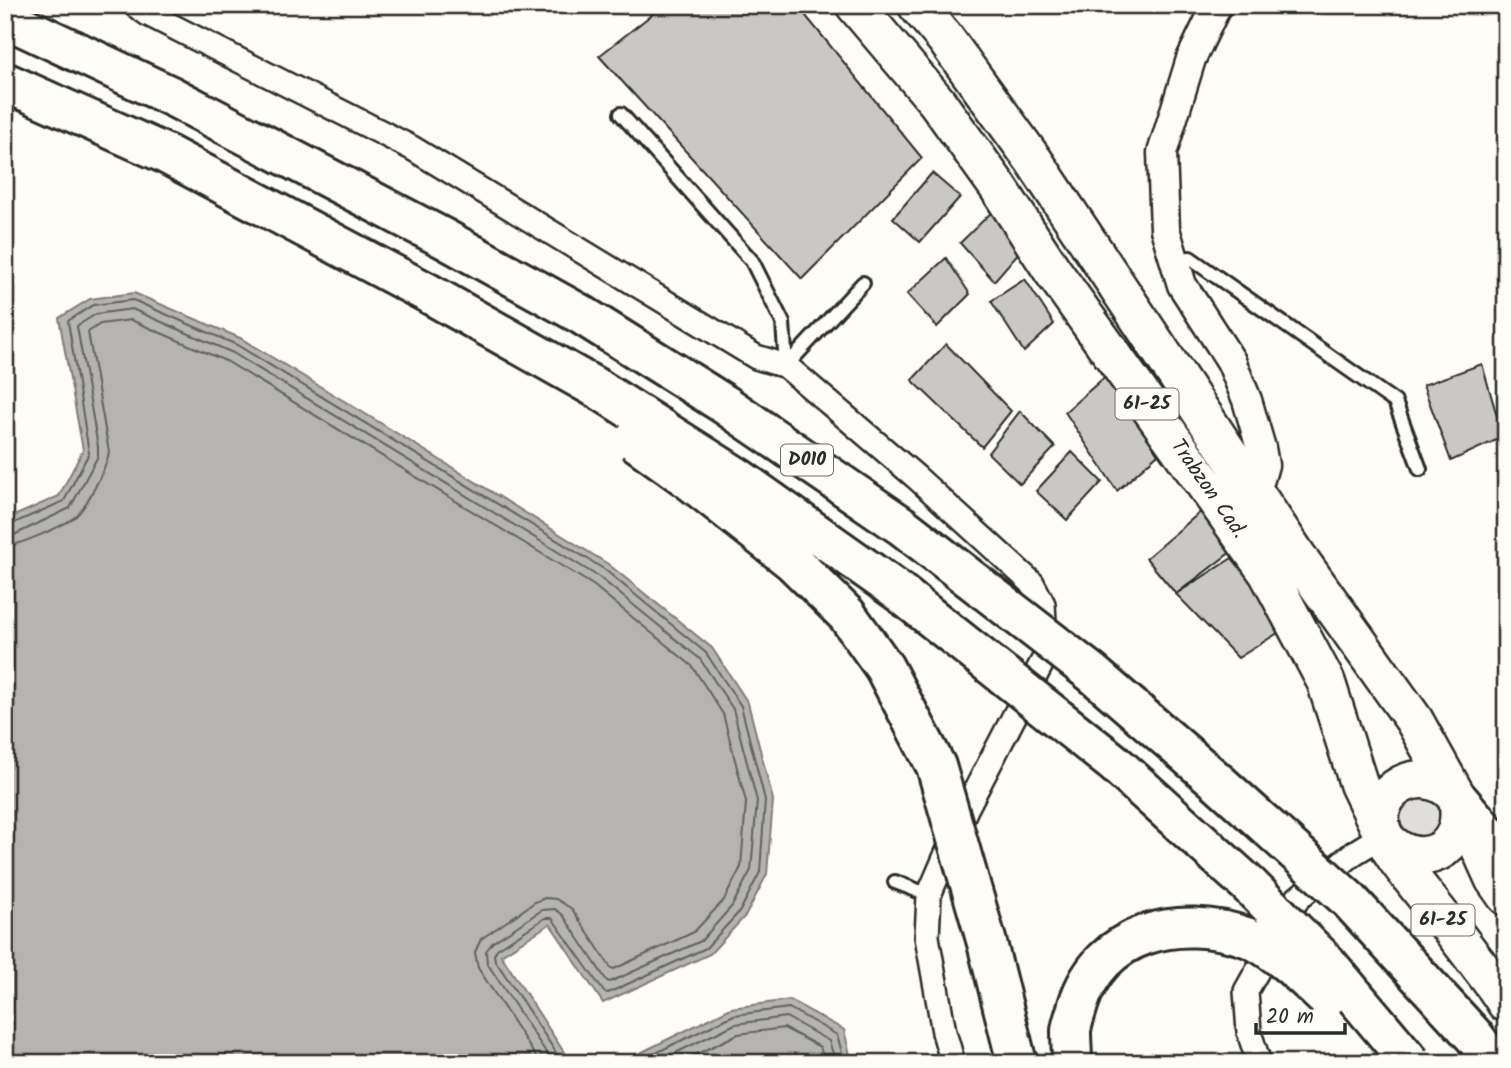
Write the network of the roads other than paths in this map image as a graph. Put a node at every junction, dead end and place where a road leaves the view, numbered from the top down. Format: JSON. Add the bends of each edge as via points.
{"nodes":[{"id":1,"x":15,"y":5,"type":"edge"},
{"id":2,"x":135,"y":5,"type":"edge"},
{"id":3,"x":855,"y":5,"type":"edge"},
{"id":4,"x":917,"y":5,"type":"edge"},
{"id":5,"x":1217,"y":5,"type":"edge"},
{"id":6,"x":5,"y":18,"type":"edge"},
{"id":7,"x":5,"y":31,"type":"edge"},
{"id":8,"x":5,"y":82,"type":"edge"},
{"id":9,"x":621,"y":114,"type":"dead end"},
{"id":10,"x":1175,"y":261,"type":"junction"},
{"id":11,"x":863,"y":284,"type":"dead end"},
{"id":12,"x":428,"y":293,"type":"junction"},
{"id":13,"x":786,"y":366,"type":"junction"},
{"id":14,"x":1420,"y":468,"type":"dead end"},
{"id":15,"x":1249,"y":486,"type":"junction"},
{"id":16,"x":1458,"y":799,"type":"junction"},
{"id":17,"x":1383,"y":835,"type":"junction"},
{"id":18,"x":1506,"y":855,"type":"edge"},
{"id":19,"x":895,"y":882,"type":"dead end"},
{"id":20,"x":929,"y":895,"type":"junction"},
{"id":21,"x":1506,"y":896,"type":"edge"},
{"id":22,"x":1506,"y":1003,"type":"edge"},
{"id":23,"x":953,"y":1063,"type":"edge"},
{"id":24,"x":1017,"y":1063,"type":"edge"},
{"id":25,"x":1072,"y":1063,"type":"edge"},
{"id":26,"x":1259,"y":1063,"type":"edge"},
{"id":27,"x":1387,"y":1063,"type":"edge"},
{"id":28,"x":1411,"y":1063,"type":"edge"},
{"id":29,"x":1494,"y":1063,"type":"edge"}],
"edges":[{"from":1,"to":7,"type":"lane"},
{"from":2,"to":13,"type":"street","via":[[412,148],[755,357]]},
{"from":3,"to":17,"type":"main road","name":"Trabzon Cad.","number":"61-25","via":[[937,102],[1268,573],[1326,682],[1359,785]]},
{"from":4,"to":15,"type":"main road","name":"Trabzon Cad.","number":"61-25","via":[[1034,161]]},
{"from":5,"to":10,"type":"street","via":[[1191,59],[1163,153],[1165,229]]},
{"from":6,"to":29,"type":"highway","number":"D010","bridge":true,"via":[[173,97],[582,315],[724,404],[902,526],[1092,673],[1350,901],[1474,1035]]},
{"from":8,"to":12,"type":"highway","number":"D010","bridge":true,"via":[[166,155]]},
{"from":9,"to":13,"type":"lane","via":[[752,261],[783,323]]},
{"from":10,"to":14,"type":"lane","via":[[1190,258],[1395,402]]},
{"from":10,"to":15,"type":"street","via":[[1182,285],[1231,361],[1260,438],[1264,465],[1260,479]]},
{"from":11,"to":13,"type":"lane"},
{"from":12,"to":24,"type":"highway","bridge":true,"via":[[687,478],[792,561],[847,615],[884,667],[936,766]]},
{"from":12,"to":28,"type":"highway","number":"D010","bridge":true,"via":[[600,390],[737,477],[899,592],[1114,763],[1248,884],[1326,962]]},
{"from":13,"to":20,"type":"street","via":[[1032,583],[1043,604],[1046,655],[966,809]]},
{"from":15,"to":16,"type":"main road","name":"Trabzon Cad.","number":"61-25","via":[[1414,720]]},
{"from":16,"to":17,"type":"main road","via":[[1425,780],[1400,784],[1383,804]]},
{"from":16,"to":17,"type":"main road","via":[[1459,816],[1452,839],[1434,854],[1408,855],[1396,850]]},
{"from":16,"to":18,"type":"highway"},
{"from":16,"to":21,"type":"main road","number":"61-25"},
{"from":17,"to":22,"type":"main road","number":"61-25"},
{"from":17,"to":26,"type":"street","via":[[1298,898],[1246,991],[1249,1032]]},
{"from":19,"to":20,"type":"lane"},
{"from":20,"to":23,"type":"street","via":[[927,937]]},
{"from":25,"to":27,"type":"highway","bridge":true,"via":[[1071,1028],[1083,989],[1098,965],[1124,942],[1163,928],[1204,928],[1248,937],[1291,965]]}]}
